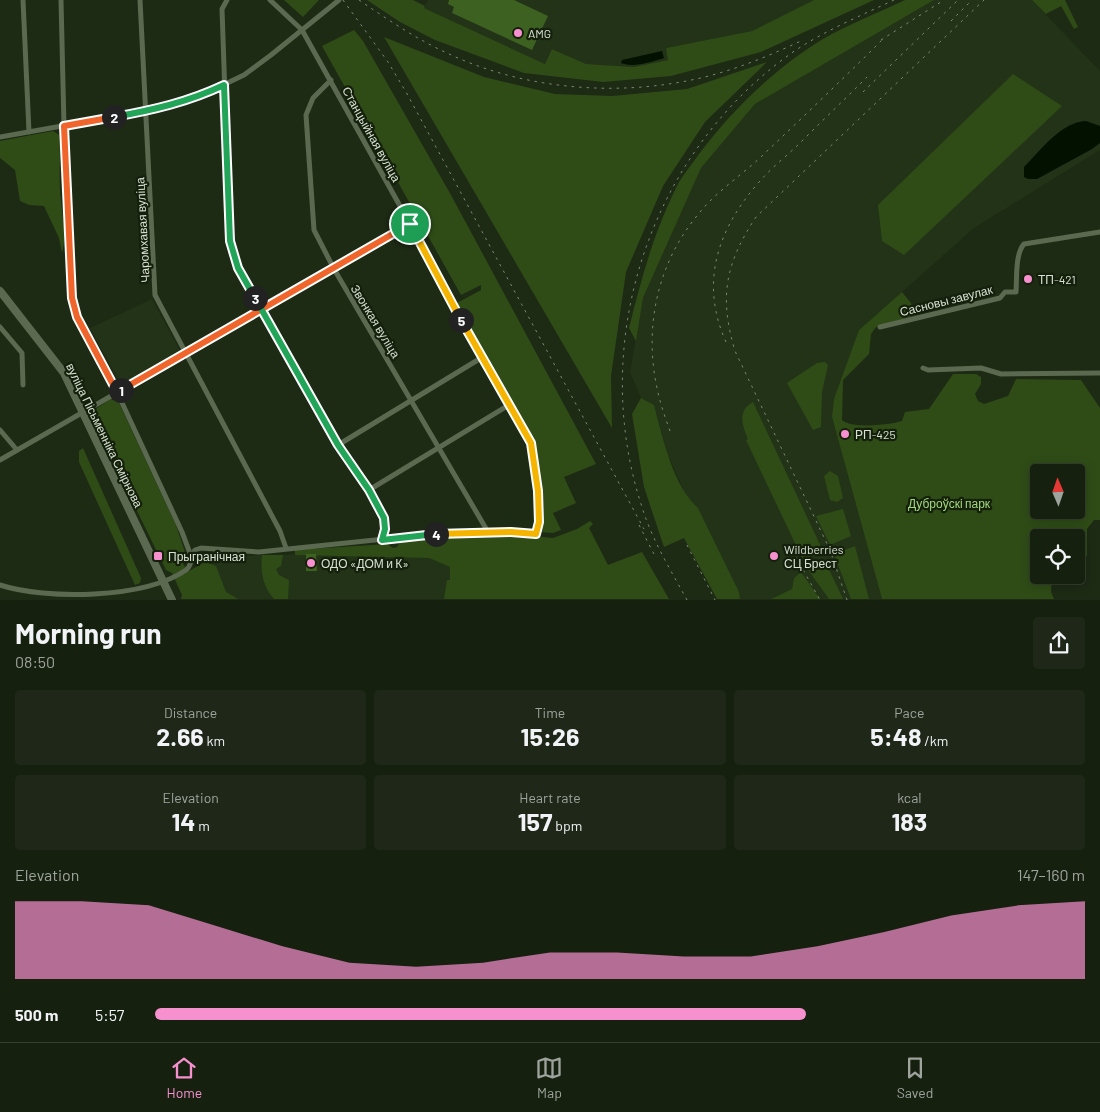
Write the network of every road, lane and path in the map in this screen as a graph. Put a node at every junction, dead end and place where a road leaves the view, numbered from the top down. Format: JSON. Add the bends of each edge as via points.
{"nodes":[{"id":1,"x":23,"y":0,"type":"edge"},
{"id":2,"x":61,"y":0,"type":"edge"},
{"id":3,"x":140,"y":0,"type":"edge"},
{"id":4,"x":227,"y":0,"type":"edge"},
{"id":5,"x":270,"y":0,"type":"edge"},
{"id":6,"x":339,"y":0,"type":"edge"},
{"id":7,"x":302,"y":30,"type":"junction"},
{"id":8,"x":331,"y":80,"type":"junction"},
{"id":9,"x":224,"y":85,"type":"junction"},
{"id":10,"x":146,"y":111,"type":"junction"},
{"id":11,"x":64,"y":126,"type":"junction"},
{"id":12,"x":29,"y":132,"type":"junction"},
{"id":13,"x":0,"y":137,"type":"edge"},
{"id":14,"x":410,"y":224,"type":"junction"},
{"id":15,"x":1100,"y":232,"type":"edge"},
{"id":16,"x":334,"y":269,"type":"junction"},
{"id":17,"x":0,"y":292,"type":"edge"},
{"id":18,"x":262,"y":310,"type":"junction"},
{"id":19,"x":0,"y":327,"type":"edge"},
{"id":20,"x":880,"y":327,"type":"dead end"},
{"id":21,"x":186,"y":353,"type":"junction"},
{"id":22,"x":481,"y":358,"type":"junction"},
{"id":23,"x":922,"y":368,"type":"dead end"},
{"id":24,"x":1100,"y":373,"type":"edge"},
{"id":25,"x":23,"y":385,"type":"dead end"},
{"id":26,"x":117,"y":392,"type":"junction"},
{"id":27,"x":412,"y":401,"type":"junction"},
{"id":28,"x":509,"y":406,"type":"junction"},
{"id":29,"x":82,"y":412,"type":"junction"},
{"id":30,"x":0,"y":430,"type":"edge"},
{"id":31,"x":338,"y":445,"type":"junction"},
{"id":32,"x":438,"y":449,"type":"junction"},
{"id":33,"x":17,"y":450,"type":"junction"},
{"id":34,"x":0,"y":460,"type":"edge"},
{"id":35,"x":369,"y":490,"type":"junction"},
{"id":36,"x":488,"y":532,"type":"junction"},
{"id":37,"x":382,"y":540,"type":"junction"},
{"id":38,"x":286,"y":548,"type":"junction"},
{"id":39,"x":191,"y":556,"type":"junction"},
{"id":40,"x":164,"y":580,"type":"junction"},
{"id":41,"x":0,"y":585,"type":"edge"},
{"id":42,"x":72,"y":597,"type":"edge"},
{"id":43,"x":172,"y":600,"type":"edge"}],
"edges":[{"from":1,"to":12,"type":"street"},
{"from":2,"to":11,"type":"street"},
{"from":3,"to":10,"type":"street","name":"Чаромхавая вуліца"},
{"from":4,"to":9,"type":"street","via":[[222,9]]},
{"from":5,"to":7,"type":"street","name":"Станцыйная вуліца"},
{"from":6,"to":7,"type":"street"},
{"from":7,"to":8,"type":"street","name":"Станцыйная вуліца"},
{"from":7,"to":9,"type":"street","via":[[271,55]]},
{"from":8,"to":14,"type":"street","name":"Станцыйная вуліца"},
{"from":8,"to":16,"type":"street","name":"Звонкая вуліца","via":[[312,98],[306,114],[314,230]]},
{"from":9,"to":10,"type":"street","via":[[196,98]]},
{"from":9,"to":18,"type":"street","via":[[230,241],[238,268]]},
{"from":10,"to":11,"type":"street"},
{"from":10,"to":21,"type":"street","name":"Чаромхавая вуліца","via":[[155,295]]},
{"from":11,"to":12,"type":"street"},
{"from":11,"to":26,"type":"street","via":[[72,298],[77,317]]},
{"from":12,"to":13,"type":"street"},
{"from":14,"to":16,"type":"street"},
{"from":14,"to":22,"type":"street","name":"Станцыйная вуліца"},
{"from":15,"to":20,"type":"street","name":"Сасновы завулак","via":[[1024,244],[1016,292]]},
{"from":16,"to":18,"type":"street"},
{"from":16,"to":27,"type":"street","name":"Звонкая вуліца"},
{"from":17,"to":29,"type":"main road","name":"вуліца Пісьменніка Смірнова","via":[[57,362]]},
{"from":18,"to":21,"type":"street"},
{"from":18,"to":31,"type":"street"},
{"from":19,"to":25,"type":"street","via":[[22,353]]},
{"from":21,"to":26,"type":"street"},
{"from":21,"to":38,"type":"street","name":"Чаромхавая вуліца"},
{"from":22,"to":27,"type":"street"},
{"from":22,"to":28,"type":"street","name":"Станцыйная вуліца"},
{"from":23,"to":24,"type":"street","via":[[981,368],[1001,374]]},
{"from":26,"to":29,"type":"street"},
{"from":26,"to":39,"type":"street"},
{"from":27,"to":31,"type":"street"},
{"from":27,"to":32,"type":"street","name":"Звонкая вуліца"},
{"from":28,"to":32,"type":"street"},
{"from":28,"to":36,"type":"street","name":"Станцыйная вуліца","via":[[534,452],[539,522],[536,534]]},
{"from":29,"to":33,"type":"street"},
{"from":29,"to":40,"type":"main road","name":"вуліца Пісьменніка Смірнова"},
{"from":30,"to":33,"type":"street"},
{"from":31,"to":35,"type":"street"},
{"from":32,"to":35,"type":"street"},
{"from":32,"to":36,"type":"street","name":"Звонкая вуліца"},
{"from":33,"to":34,"type":"street"},
{"from":35,"to":37,"type":"street","via":[[384,518]]},
{"from":36,"to":37,"type":"street"},
{"from":37,"to":38,"type":"street"},
{"from":38,"to":39,"type":"street","via":[[259,552],[201,548]]},
{"from":39,"to":40,"type":"street","via":[[186,570]]},
{"from":40,"to":42,"type":"street","via":[[132,590]]},
{"from":40,"to":43,"type":"main road","name":"вуліца Пісьменніка Смірнова"},
{"from":41,"to":42,"type":"street"}]}
